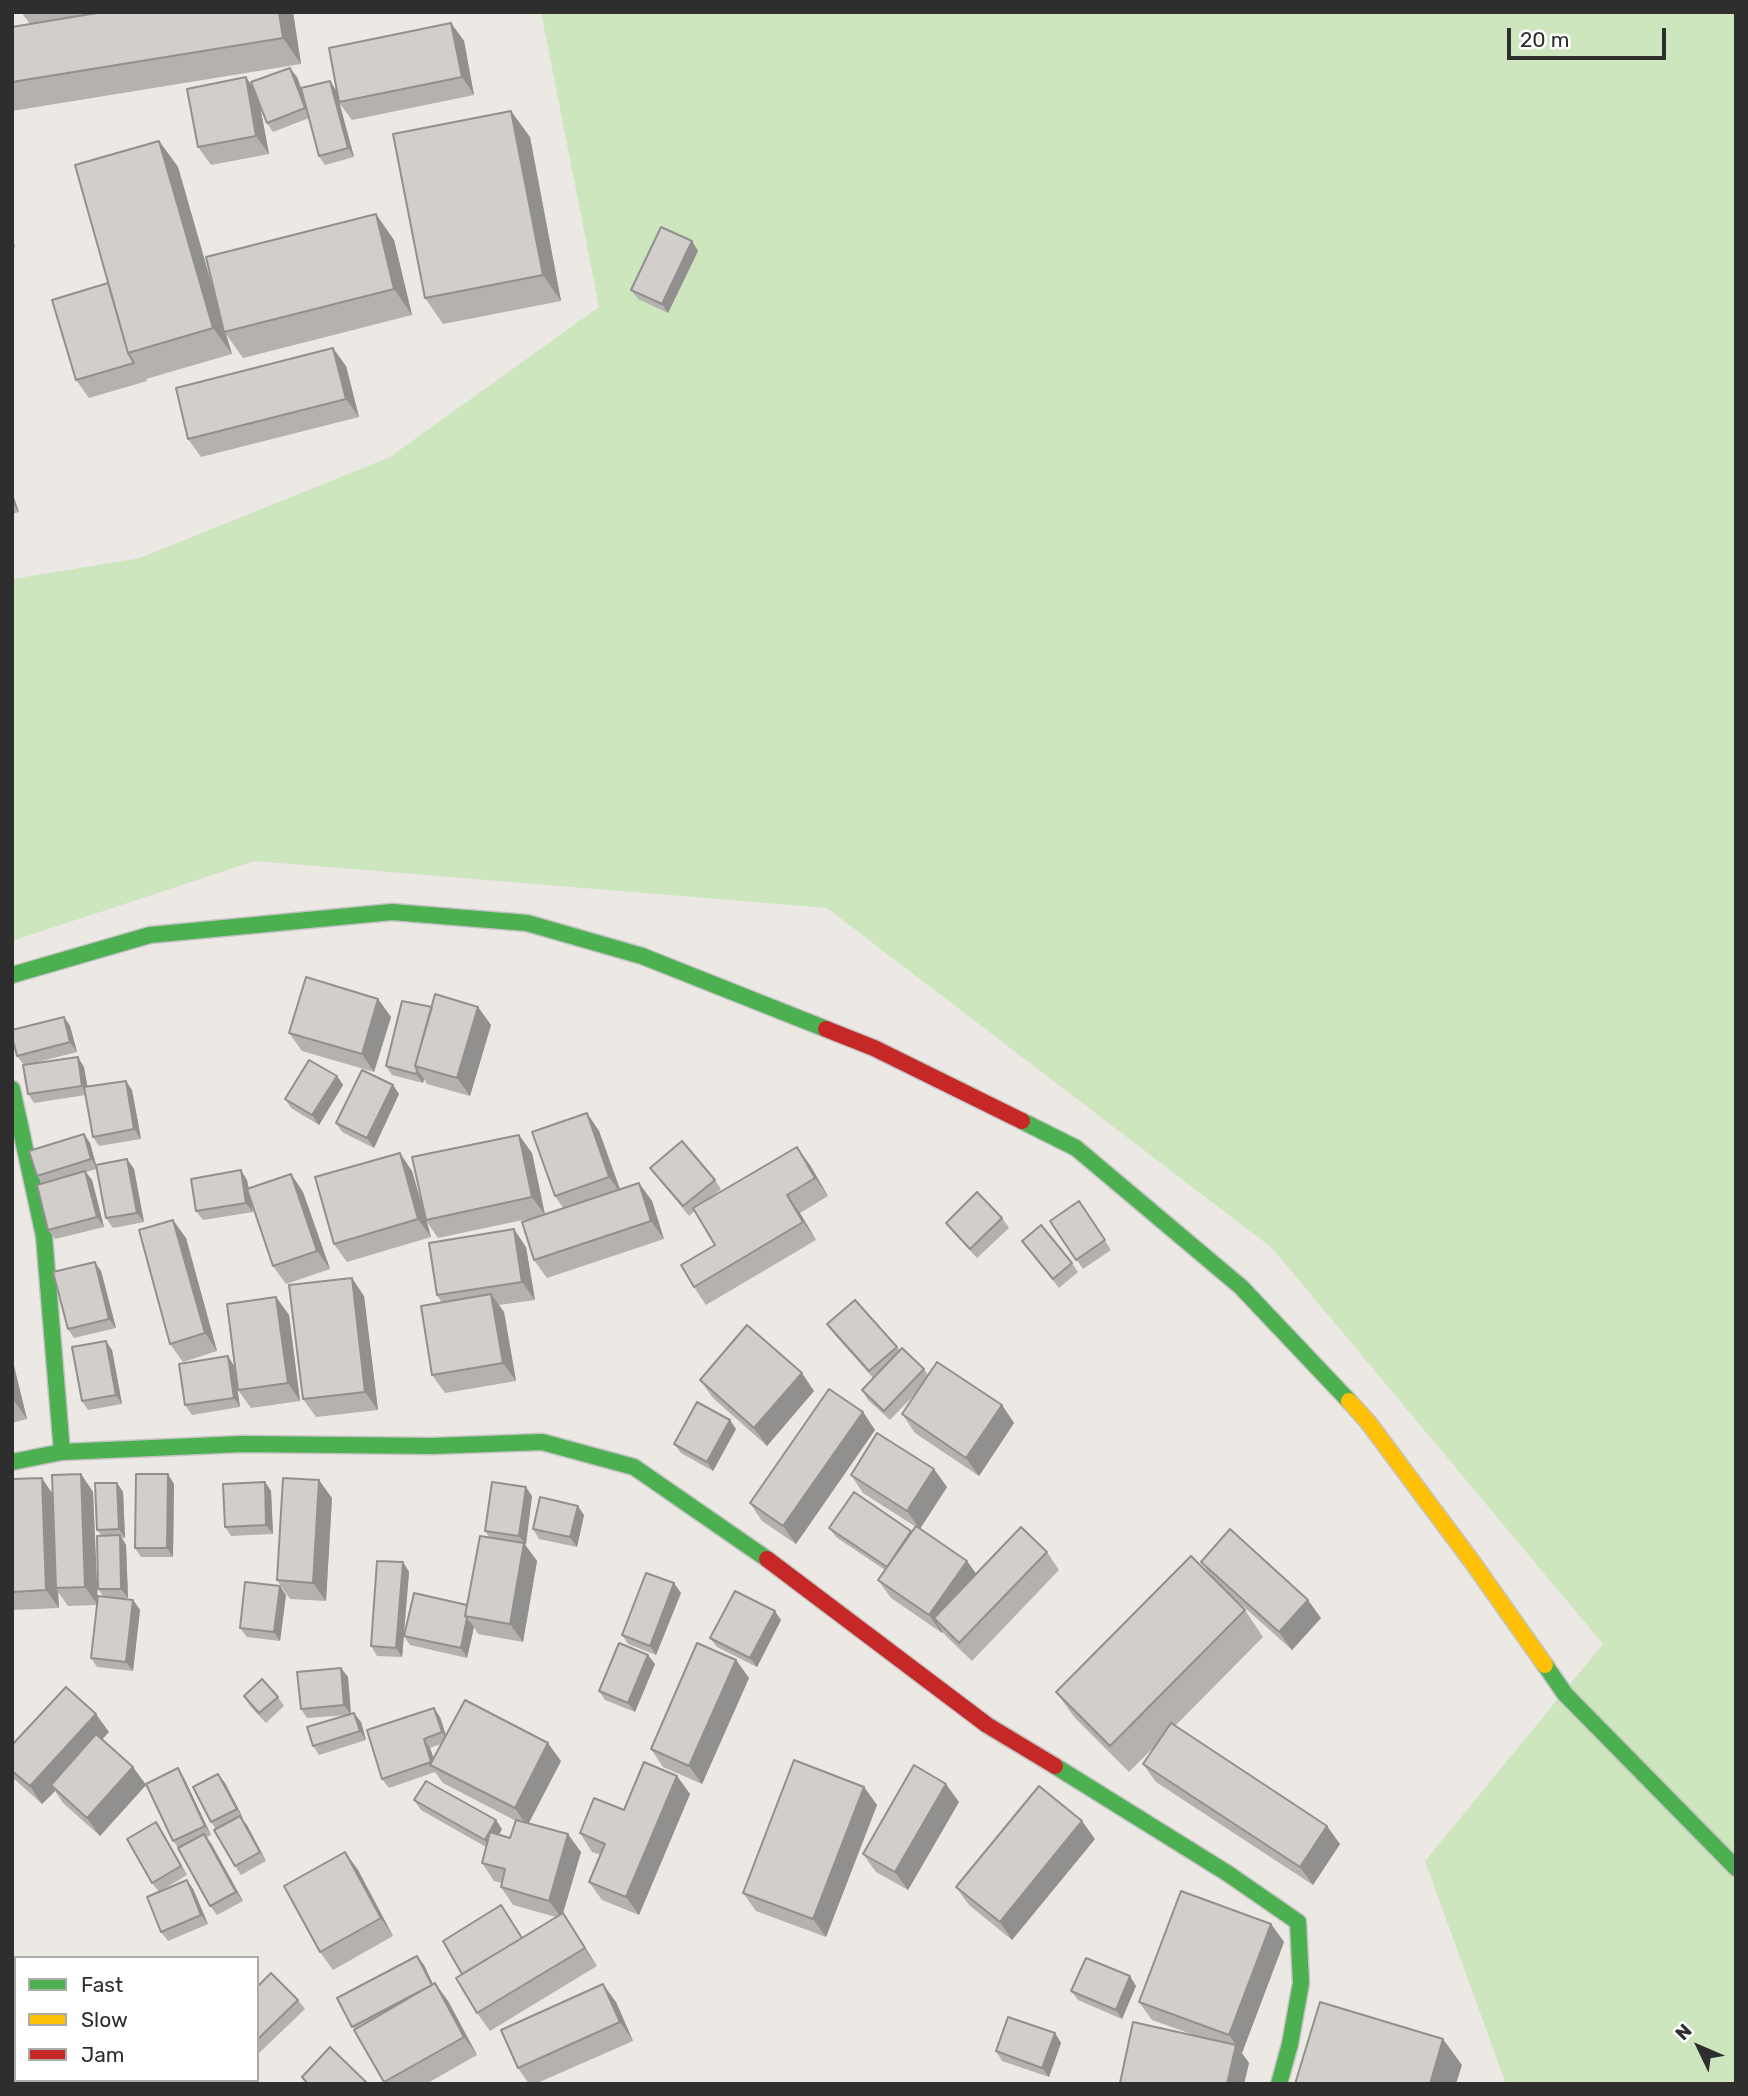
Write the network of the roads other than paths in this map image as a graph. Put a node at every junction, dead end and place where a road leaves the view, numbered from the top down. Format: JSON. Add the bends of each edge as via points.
{"nodes":[{"id":1,"x":12,"y":975,"type":"edge"},
{"id":2,"x":12,"y":1089,"type":"edge"},
{"id":3,"x":62,"y":1452,"type":"junction"},
{"id":4,"x":12,"y":1462,"type":"edge"},
{"id":5,"x":1736,"y":1868,"type":"edge"},
{"id":6,"x":1279,"y":2084,"type":"edge"}],
"edges":[{"from":1,"to":5,"type":"main road","via":[[149,935],[392,912],[527,923],[642,956],[874,1048],[1076,1148],[1241,1287],[1368,1422],[1565,1694]]},
{"from":2,"to":3,"type":"main road","via":[[44,1236]]},
{"from":3,"to":4,"type":"main road"},
{"from":3,"to":6,"type":"main road","via":[[242,1444],[542,1442],[634,1467],[751,1546],[987,1725],[1126,1808],[1297,1922],[1301,1983]]}]}
